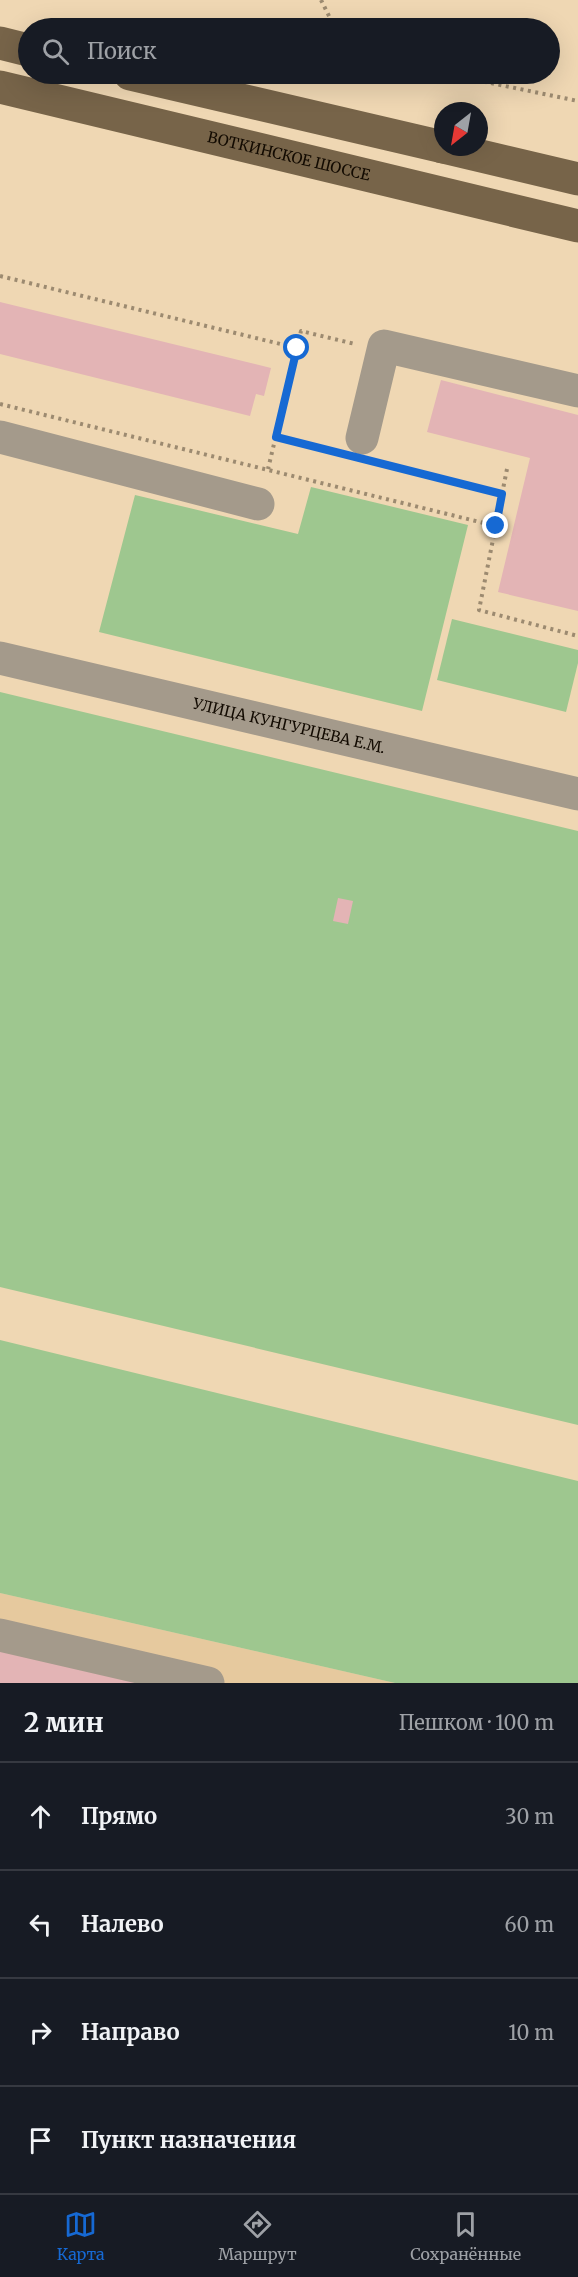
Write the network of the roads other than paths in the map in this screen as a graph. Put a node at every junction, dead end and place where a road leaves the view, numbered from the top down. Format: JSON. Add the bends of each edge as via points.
{"nodes":[{"id":1,"x":0,"y":43,"type":"edge"},
{"id":2,"x":18,"y":48,"type":"edge"},
{"id":3,"x":173,"y":84,"type":"edge"},
{"id":4,"x":0,"y":87,"type":"edge"},
{"id":5,"x":434,"y":145,"type":"edge"},
{"id":6,"x":481,"y":156,"type":"edge"},
{"id":7,"x":578,"y":179,"type":"edge"},
{"id":8,"x":578,"y":226,"type":"edge"},
{"id":9,"x":578,"y":391,"type":"edge"},
{"id":10,"x":0,"y":437,"type":"edge"},
{"id":11,"x":357,"y":451,"type":"road end"},
{"id":12,"x":258,"y":504,"type":"dead end"},
{"id":13,"x":0,"y":658,"type":"edge"},
{"id":14,"x":578,"y":794,"type":"edge"},
{"id":15,"x":0,"y":1635,"type":"edge"},
{"id":16,"x":208,"y":1683,"type":"edge"}],
"edges":[{"from":1,"to":2,"type":"main road"},
{"from":3,"to":5,"type":"main road"},
{"from":4,"to":8,"type":"main road","name":"ВОТКИНСКОЕ ШОССЕ"},
{"from":6,"to":7,"type":"main road"},
{"from":9,"to":11,"type":"street","via":[[384,346]]},
{"from":10,"to":12,"type":"street"},
{"from":13,"to":14,"type":"street","name":"УЛИЦА КУНГУРЦЕВА Е.М."},
{"from":15,"to":16,"type":"street"}]}
